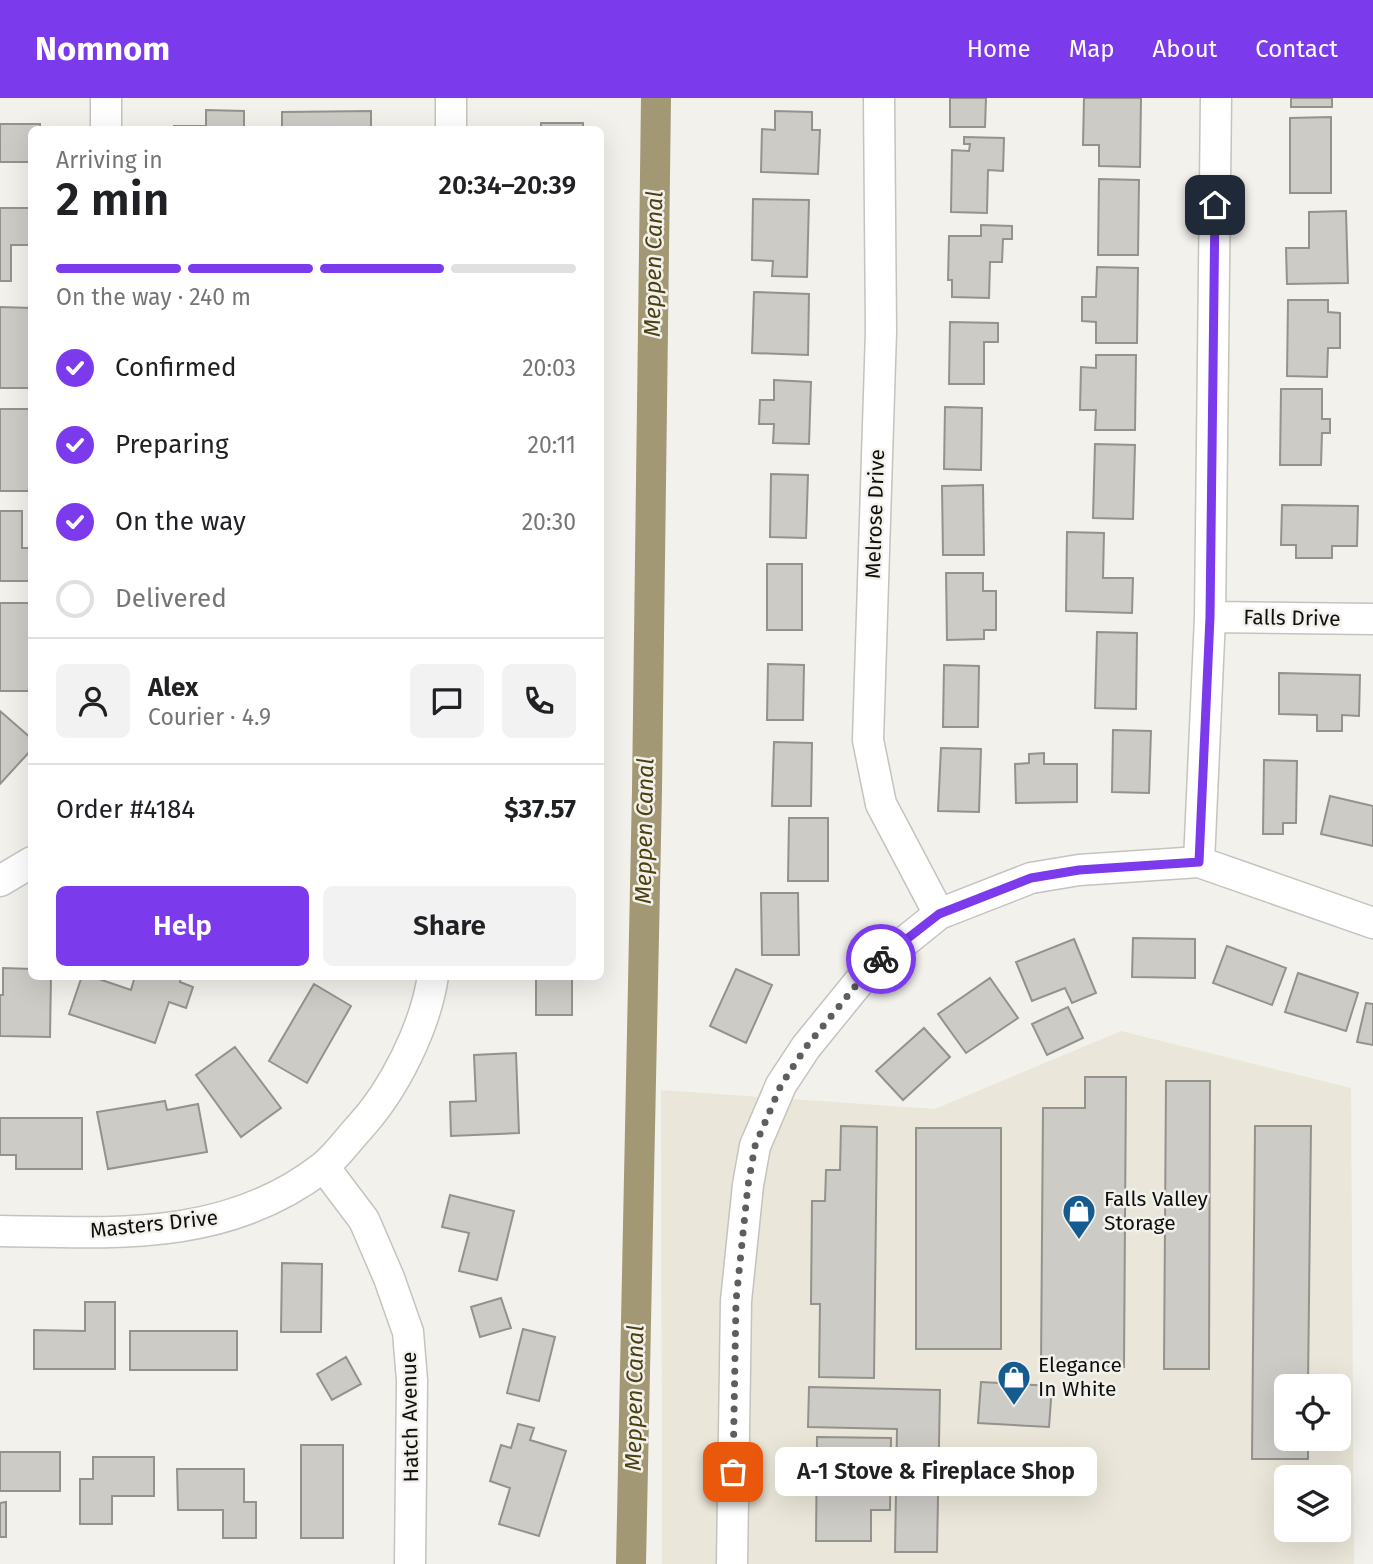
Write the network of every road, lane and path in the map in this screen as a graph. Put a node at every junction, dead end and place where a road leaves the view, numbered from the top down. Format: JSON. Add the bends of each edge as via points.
{"nodes":[{"id":1,"x":106,"y":98,"type":"edge"},
{"id":2,"x":451,"y":98,"type":"edge"},
{"id":3,"x":879,"y":98,"type":"edge"},
{"id":4,"x":1216,"y":98,"type":"edge"},
{"id":5,"x":106,"y":126,"type":"edge"},
{"id":6,"x":451,"y":126,"type":"edge"},
{"id":7,"x":1210,"y":617,"type":"junction"},
{"id":8,"x":1373,"y":619,"type":"edge"},
{"id":9,"x":1199,"y":862,"type":"junction"},
{"id":10,"x":28,"y":864,"type":"edge"},
{"id":11,"x":0,"y":881,"type":"edge"},
{"id":12,"x":939,"y":914,"type":"junction"},
{"id":13,"x":1373,"y":923,"type":"edge"},
{"id":14,"x":432,"y":980,"type":"edge"},
{"id":15,"x":324,"y":1167,"type":"junction"},
{"id":16,"x":0,"y":1231,"type":"edge"},
{"id":17,"x":410,"y":1564,"type":"edge"},
{"id":18,"x":732,"y":1564,"type":"edge"}],
"edges":[{"from":1,"to":5,"type":"street"},
{"from":2,"to":6,"type":"street"},
{"from":3,"to":12,"type":"street","name":"Melrose Drive","via":[[881,331],[868,740],[881,804]]},
{"from":4,"to":7,"type":"street"},
{"from":7,"to":8,"type":"street","name":"Falls Drive"},
{"from":7,"to":9,"type":"street"},
{"from":9,"to":12,"type":"street","via":[[1031,878]]},
{"from":9,"to":13,"type":"street"},
{"from":10,"to":11,"type":"street"},
{"from":12,"to":18,"type":"street","via":[[867,972],[806,1047],[781,1085],[755,1146],[736,1301]]},
{"from":14,"to":15,"type":"street","name":"Masters Drive","via":[[429,999],[395,1080],[375,1111]]},
{"from":15,"to":16,"type":"street","name":"Masters Drive","via":[[267,1202],[217,1220],[108,1233]]},
{"from":15,"to":17,"type":"street","name":"Hatch Avenue","via":[[364,1220],[408,1332],[412,1380]]}]}
